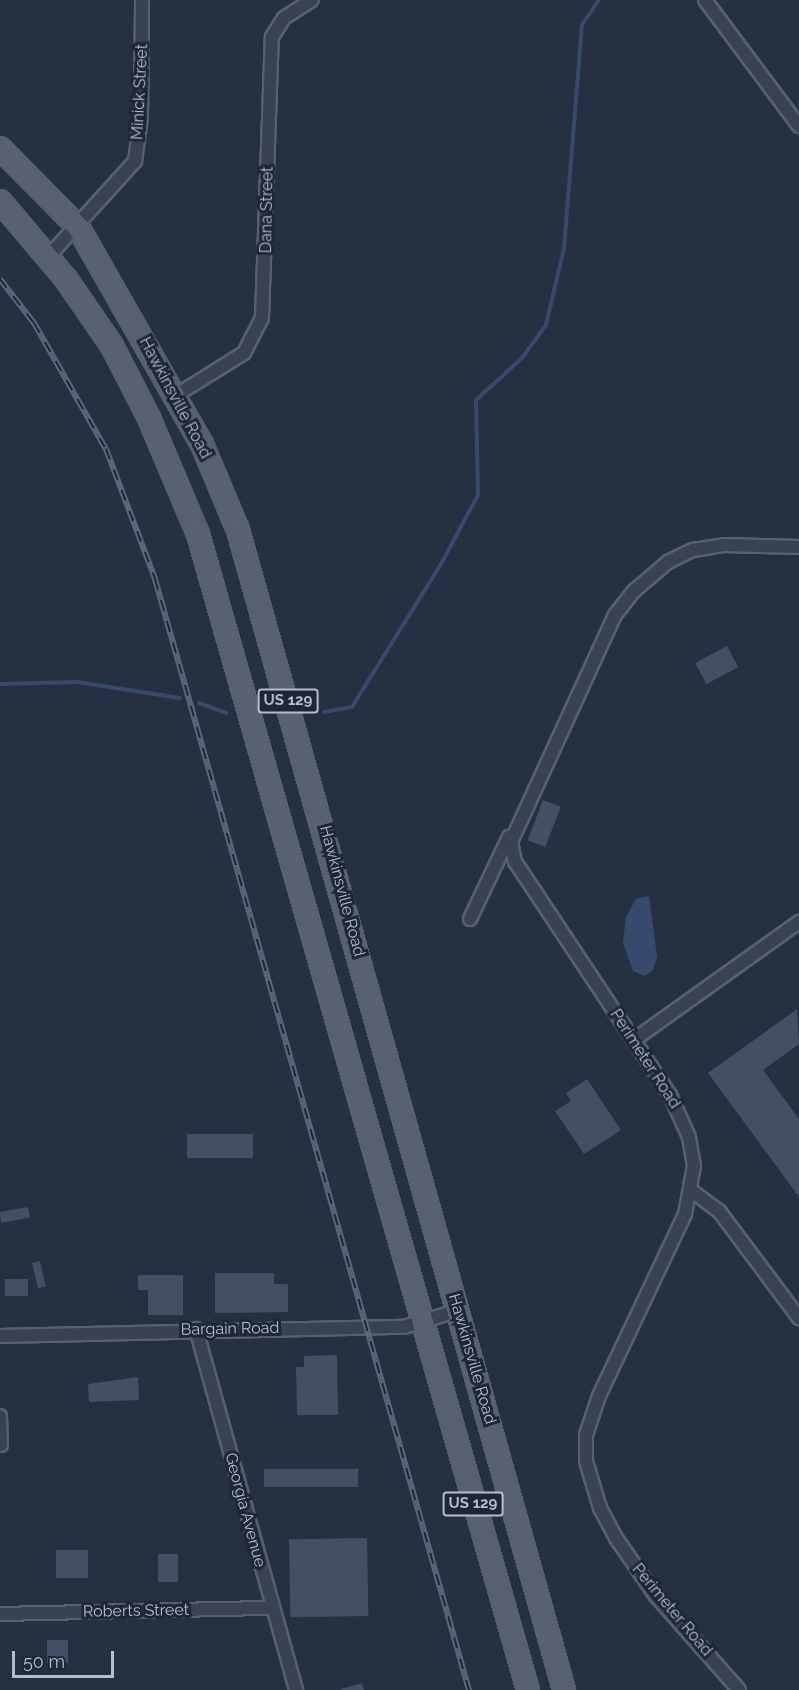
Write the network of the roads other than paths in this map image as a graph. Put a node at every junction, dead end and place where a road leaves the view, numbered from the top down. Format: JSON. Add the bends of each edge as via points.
{"nodes":[{"id":1,"x":142,"y":0,"type":"edge"},
{"id":2,"x":312,"y":0,"type":"edge"},
{"id":3,"x":705,"y":0,"type":"edge"},
{"id":4,"x":799,"y":126,"type":"edge"},
{"id":5,"x":0,"y":148,"type":"edge"},
{"id":6,"x":0,"y":201,"type":"edge"},
{"id":7,"x":78,"y":226,"type":"junction"},
{"id":8,"x":48,"y":257,"type":"junction"},
{"id":9,"x":175,"y":396,"type":"junction"},
{"id":10,"x":799,"y":547,"type":"edge"},
{"id":11,"x":513,"y":830,"type":"junction"},
{"id":12,"x":470,"y":919,"type":"dead end"},
{"id":13,"x":799,"y":922,"type":"edge"},
{"id":14,"x":634,"y":1040,"type":"junction"},
{"id":15,"x":692,"y":1191,"type":"junction"},
{"id":16,"x":457,"y":1311,"type":"junction"},
{"id":17,"x":799,"y":1318,"type":"edge"},
{"id":18,"x":421,"y":1322,"type":"junction"},
{"id":19,"x":196,"y":1329,"type":"junction"},
{"id":20,"x":0,"y":1335,"type":"edge"},
{"id":21,"x":0,"y":1416,"type":"edge"},
{"id":22,"x":1,"y":1445,"type":"edge"},
{"id":23,"x":272,"y":1608,"type":"junction"},
{"id":24,"x":0,"y":1614,"type":"edge"},
{"id":25,"x":296,"y":1690,"type":"edge"},
{"id":26,"x":528,"y":1690,"type":"edge"},
{"id":27,"x":564,"y":1690,"type":"edge"},
{"id":28,"x":739,"y":1690,"type":"edge"}],
"edges":[{"from":1,"to":7,"type":"street","name":"Minick Street","via":[[141,118],[135,161]]},
{"from":2,"to":9,"type":"street","name":"Dana Street","via":[[284,18],[272,37],[261,318],[244,353]]},
{"from":3,"to":4,"type":"street"},
{"from":5,"to":7,"type":"main road","name":"Hawkinsville Road","number":"US 129"},
{"from":6,"to":8,"type":"main road","name":"Hawkinsville Road","number":"US 129"},
{"from":7,"to":8,"type":"street","name":"Minick Street"},
{"from":7,"to":9,"type":"main road","name":"Hawkinsville Road","number":"US 129"},
{"from":8,"to":18,"type":"main road","name":"Hawkinsville Road","number":"US 129","via":[[90,312],[131,381],[198,534],[334,999]]},
{"from":9,"to":16,"type":"main road","name":"Hawkinsville Road","number":"US 129","via":[[202,444],[238,530]]},
{"from":10,"to":11,"type":"street","name":"Perimeter Road","via":[[724,545],[693,550],[668,562],[634,591],[615,615]]},
{"from":11,"to":12,"type":"street"},
{"from":11,"to":14,"type":"street","name":"Perimeter Road","via":[[515,862]]},
{"from":13,"to":14,"type":"street"},
{"from":14,"to":15,"type":"street","name":"Perimeter Road","via":[[670,1095],[689,1137]]},
{"from":15,"to":17,"type":"street","via":[[719,1211]]},
{"from":15,"to":28,"type":"street","name":"Perimeter Road","via":[[685,1214],[599,1396],[586,1435],[586,1461],[600,1508],[633,1564]]},
{"from":16,"to":18,"type":"street","name":"Bargain Road"},
{"from":16,"to":27,"type":"main road","name":"Hawkinsville Road","number":"US 129"},
{"from":18,"to":19,"type":"street","name":"Bargain Road","via":[[404,1327]]},
{"from":18,"to":26,"type":"main road","name":"Hawkinsville Road","number":"US 129"},
{"from":19,"to":20,"type":"street","name":"Bargain Road"},
{"from":19,"to":23,"type":"street","name":"Georgia Avenue"},
{"from":21,"to":22,"type":"street"},
{"from":23,"to":24,"type":"street","name":"Roberts Street"},
{"from":23,"to":25,"type":"street","name":"Georgia Avenue"}]}
